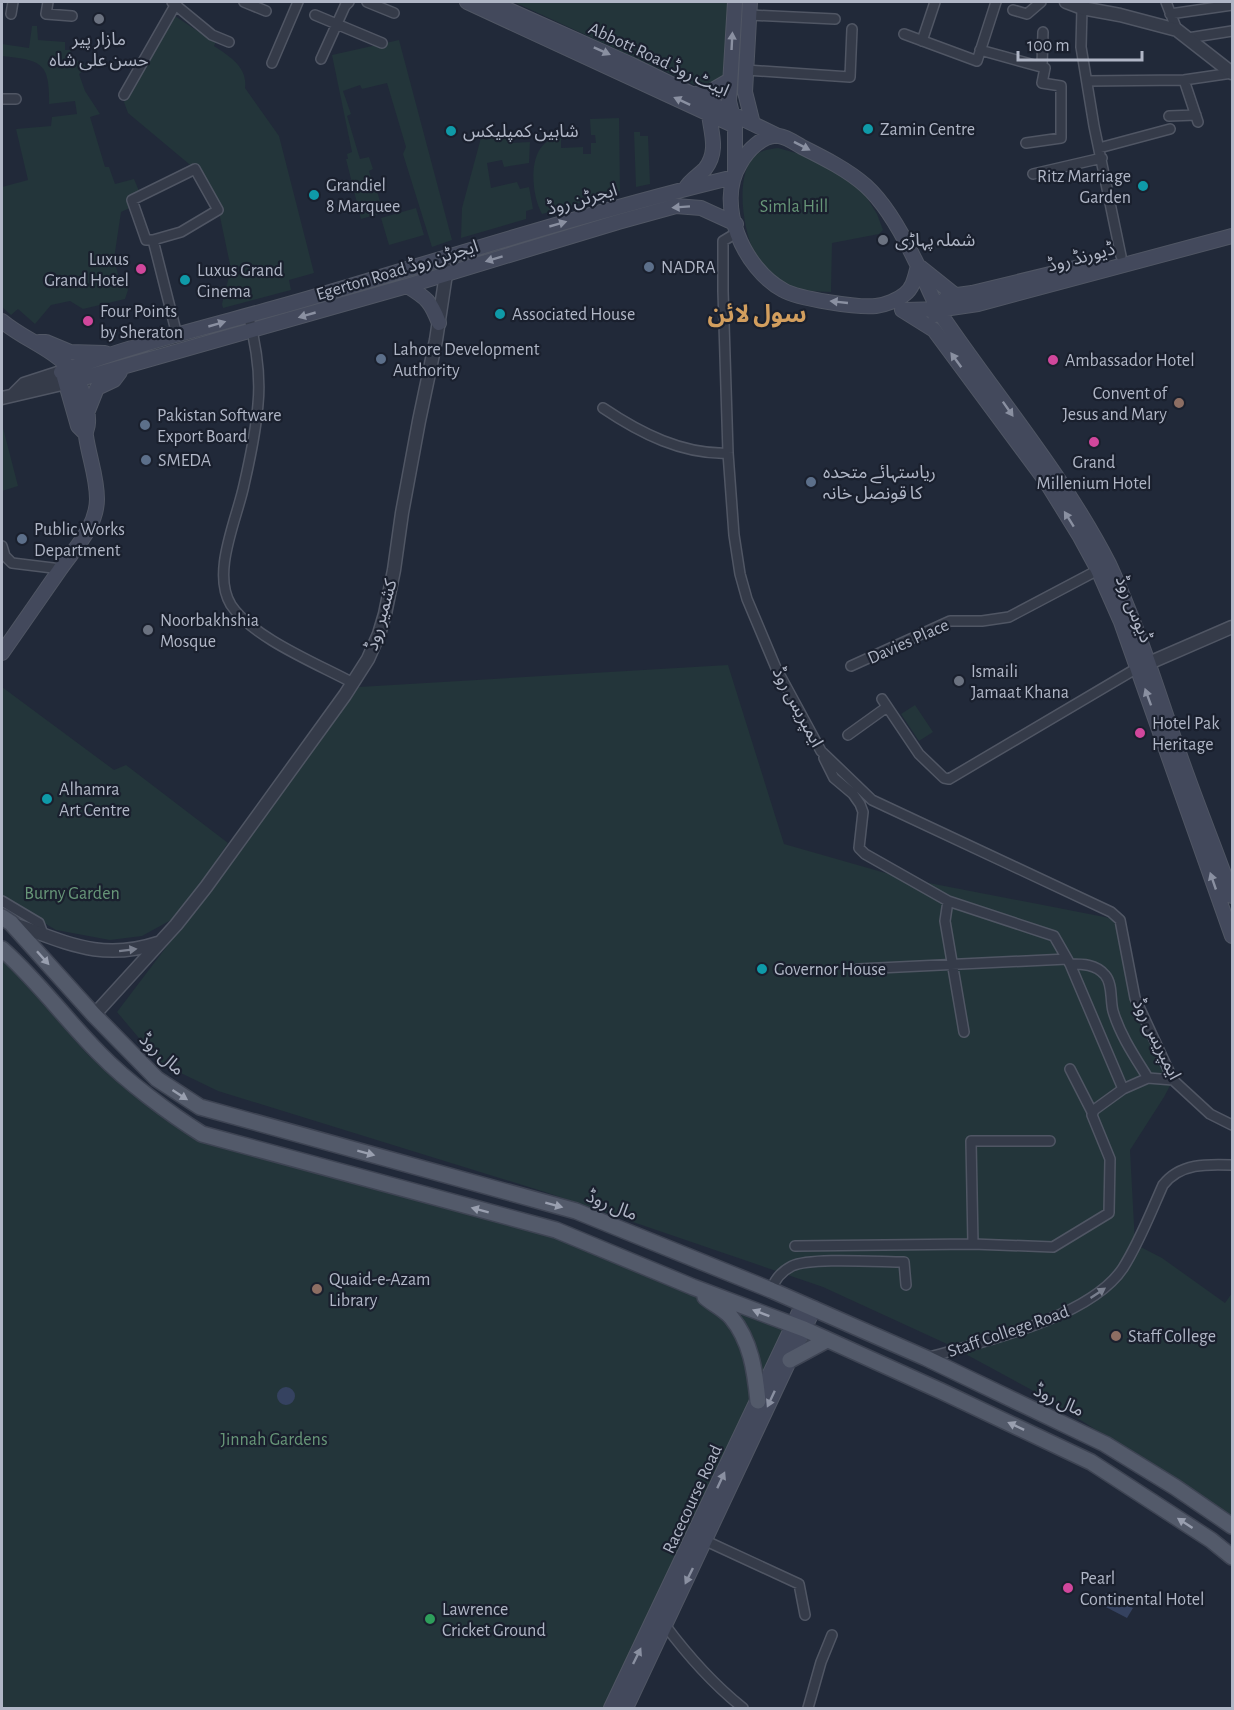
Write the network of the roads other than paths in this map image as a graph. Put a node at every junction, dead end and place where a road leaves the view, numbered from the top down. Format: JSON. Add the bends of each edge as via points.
{"nodes":[{"id":1,"x":13,"y":2,"type":"edge"},
{"id":2,"x":48,"y":2,"type":"edge"},
{"id":3,"x":175,"y":2,"type":"edge"},
{"id":4,"x":244,"y":2,"type":"edge"},
{"id":5,"x":298,"y":2,"type":"edge"},
{"id":6,"x":349,"y":2,"type":"edge"},
{"id":7,"x":367,"y":2,"type":"edge"},
{"id":8,"x":466,"y":2,"type":"edge"},
{"id":9,"x":735,"y":2,"type":"edge"},
{"id":10,"x":935,"y":2,"type":"edge"},
{"id":11,"x":994,"y":2,"type":"edge"},
{"id":12,"x":1041,"y":2,"type":"edge"},
{"id":13,"x":1066,"y":2,"type":"edge"},
{"id":14,"x":1166,"y":2,"type":"edge"},
{"id":15,"x":1233,"y":5,"type":"edge"},
{"id":16,"x":492,"y":6,"type":"edge"},
{"id":17,"x":750,"y":8,"type":"edge"},
{"id":18,"x":1082,"y":8,"type":"junction"},
{"id":19,"x":1013,"y":9,"type":"dead end"},
{"id":20,"x":266,"y":11,"type":"dead end"},
{"id":21,"x":394,"y":13,"type":"dead end"},
{"id":22,"x":11,"y":14,"type":"dead end"},
{"id":23,"x":1170,"y":14,"type":"junction"},
{"id":24,"x":315,"y":15,"type":"dead end"},
{"id":25,"x":72,"y":16,"type":"dead end"},
{"id":26,"x":835,"y":19,"type":"dead end"},
{"id":27,"x":337,"y":24,"type":"junction"},
{"id":28,"x":852,"y":29,"type":"dead end"},
{"id":29,"x":1177,"y":30,"type":"junction"},
{"id":30,"x":1233,"y":31,"type":"edge"},
{"id":31,"x":1043,"y":32,"type":"dead end"},
{"id":32,"x":904,"y":34,"type":"dead end"},
{"id":33,"x":1188,"y":38,"type":"junction"},
{"id":34,"x":922,"y":41,"type":"junction"},
{"id":35,"x":230,"y":42,"type":"dead end"},
{"id":36,"x":382,"y":43,"type":"dead end"},
{"id":37,"x":980,"y":50,"type":"junction"},
{"id":38,"x":321,"y":59,"type":"dead end"},
{"id":39,"x":272,"y":63,"type":"dead end"},
{"id":40,"x":1042,"y":67,"type":"junction"},
{"id":41,"x":746,"y":70,"type":"junction"},
{"id":42,"x":1231,"y":70,"type":"edge"},
{"id":43,"x":730,"y":80,"type":"junction"},
{"id":44,"x":1184,"y":80,"type":"junction"},
{"id":45,"x":1087,"y":81,"type":"junction"},
{"id":46,"x":695,"y":94,"type":"junction"},
{"id":47,"x":124,"y":95,"type":"dead end"},
{"id":48,"x":2,"y":99,"type":"edge"},
{"id":49,"x":16,"y":99,"type":"dead end"},
{"id":50,"x":725,"y":113,"type":"junction"},
{"id":51,"x":1168,"y":116,"type":"dead end"},
{"id":52,"x":753,"y":124,"type":"junction"},
{"id":53,"x":1170,"y":129,"type":"dead end"},
{"id":54,"x":778,"y":136,"type":"junction"},
{"id":55,"x":1026,"y":143,"type":"dead end"},
{"id":56,"x":1099,"y":148,"type":"junction"},
{"id":57,"x":1102,"y":158,"type":"junction"},
{"id":58,"x":1033,"y":174,"type":"dead end"},
{"id":59,"x":734,"y":175,"type":"junction"},
{"id":60,"x":684,"y":189,"type":"junction"},
{"id":61,"x":737,"y":228,"type":"junction"},
{"id":62,"x":1233,"y":228,"type":"edge"},
{"id":63,"x":1233,"y":236,"type":"edge"},
{"id":64,"x":153,"y":240,"type":"junction"},
{"id":65,"x":1121,"y":256,"type":"junction"},
{"id":66,"x":442,"y":259,"type":"junction"},
{"id":67,"x":918,"y":266,"type":"junction"},
{"id":68,"x":446,"y":274,"type":"junction"},
{"id":69,"x":407,"y":286,"type":"junction"},
{"id":70,"x":955,"y":294,"type":"junction"},
{"id":71,"x":875,"y":306,"type":"junction"},
{"id":72,"x":902,"y":310,"type":"junction"},
{"id":73,"x":938,"y":310,"type":"junction"},
{"id":74,"x":248,"y":314,"type":"junction"},
{"id":75,"x":2,"y":321,"type":"edge"},
{"id":76,"x":439,"y":323,"type":"junction"},
{"id":77,"x":934,"y":330,"type":"junction"},
{"id":78,"x":253,"y":331,"type":"junction"},
{"id":79,"x":16,"y":333,"type":"junction"},
{"id":80,"x":177,"y":335,"type":"junction"},
{"id":81,"x":34,"y":342,"type":"junction"},
{"id":82,"x":116,"y":354,"type":"junction"},
{"id":83,"x":124,"y":368,"type":"junction"},
{"id":84,"x":69,"y":376,"type":"junction"},
{"id":85,"x":8,"y":396,"type":"edge"},
{"id":86,"x":603,"y":408,"type":"dead end"},
{"id":87,"x":87,"y":413,"type":"junction"},
{"id":88,"x":85,"y":433,"type":"junction"},
{"id":89,"x":728,"y":453,"type":"junction"},
{"id":90,"x":2,"y":546,"type":"edge"},
{"id":91,"x":60,"y":569,"type":"junction"},
{"id":92,"x":1098,"y":570,"type":"junction"},
{"id":93,"x":1233,"y":627,"type":"edge"},
{"id":94,"x":2,"y":653,"type":"edge"},
{"id":95,"x":1143,"y":665,"type":"junction"},
{"id":96,"x":851,"y":666,"type":"dead end"},
{"id":97,"x":353,"y":683,"type":"junction"},
{"id":98,"x":848,"y":735,"type":"dead end"},
{"id":99,"x":821,"y":751,"type":"junction"},
{"id":100,"x":1228,"y":869,"type":"edge"},
{"id":101,"x":1233,"y":896,"type":"edge"},
{"id":102,"x":2,"y":901,"type":"edge"},
{"id":103,"x":948,"y":901,"type":"junction"},
{"id":104,"x":6,"y":920,"type":"edge"},
{"id":105,"x":43,"y":934,"type":"junction"},
{"id":106,"x":1233,"y":936,"type":"edge"},
{"id":107,"x":159,"y":942,"type":"junction"},
{"id":108,"x":2,"y":949,"type":"edge"},
{"id":109,"x":1069,"y":961,"type":"junction"},
{"id":110,"x":952,"y":963,"type":"junction"},
{"id":111,"x":858,"y":969,"type":"dead end"},
{"id":112,"x":94,"y":1015,"type":"junction"},
{"id":113,"x":964,"y":1032,"type":"dead end"},
{"id":114,"x":1070,"y":1069,"type":"dead end"},
{"id":115,"x":1148,"y":1078,"type":"junction"},
{"id":116,"x":1173,"y":1080,"type":"junction"},
{"id":117,"x":1123,"y":1089,"type":"junction"},
{"id":118,"x":1092,"y":1112,"type":"junction"},
{"id":119,"x":1233,"y":1125,"type":"edge"},
{"id":120,"x":1050,"y":1141,"type":"dead end"},
{"id":121,"x":1233,"y":1165,"type":"edge"},
{"id":122,"x":973,"y":1244,"type":"junction"},
{"id":123,"x":795,"y":1246,"type":"dead end"},
{"id":124,"x":906,"y":1285,"type":"dead end"},
{"id":125,"x":693,"y":1287,"type":"junction"},
{"id":126,"x":771,"y":1290,"type":"junction"},
{"id":127,"x":809,"y":1306,"type":"junction"},
{"id":128,"x":799,"y":1328,"type":"junction"},
{"id":129,"x":827,"y":1340,"type":"junction"},
{"id":130,"x":926,"y":1358,"type":"junction"},
{"id":131,"x":790,"y":1360,"type":"junction"},
{"id":132,"x":758,"y":1401,"type":"junction"},
{"id":133,"x":1233,"y":1526,"type":"edge"},
{"id":134,"x":706,"y":1540,"type":"junction"},
{"id":135,"x":1233,"y":1557,"type":"edge"},
{"id":136,"x":805,"y":1615,"type":"dead end"},
{"id":137,"x":665,"y":1625,"type":"junction"},
{"id":138,"x":832,"y":1635,"type":"dead end"},
{"id":139,"x":611,"y":1708,"type":"edge"},
{"id":140,"x":626,"y":1708,"type":"edge"},
{"id":141,"x":744,"y":1708,"type":"edge"},
{"id":142,"x":808,"y":1708,"type":"edge"}],
"edges":[{"from":1,"to":22,"type":"street"},
{"from":2,"to":25,"type":"street","via":[[46,14]]},
{"from":3,"to":35,"type":"street","via":[[212,35]]},
{"from":3,"to":47,"type":"street"},
{"from":4,"to":20,"type":"street"},
{"from":5,"to":39,"type":"street"},
{"from":6,"to":27,"type":"street"},
{"from":7,"to":21,"type":"street"},
{"from":8,"to":16,"type":"main road","name":"Abbott Road ایبٹ روڈ"},
{"from":43,"to":9,"type":"main road","one_way":true},
{"from":10,"to":34,"type":"street"},
{"from":11,"to":37,"type":"street"},
{"from":12,"to":19,"type":"street","via":[[1027,14]]},
{"from":13,"to":18,"type":"street"},
{"from":14,"to":23,"type":"street"},
{"from":15,"to":23,"type":"street"},
{"from":16,"to":46,"type":"main road","name":"Abbott Road ایبٹ روڈ","one_way":true},
{"from":50,"to":16,"type":"main road","name":"Abbott Road ایبٹ روڈ","one_way":true},
{"from":17,"to":26,"type":"street"},
{"from":17,"to":41,"type":"main road"},
{"from":18,"to":29,"type":"street"},
{"from":18,"to":45,"type":"street"},
{"from":23,"to":29,"type":"street"},
{"from":24,"to":27,"type":"street"},
{"from":27,"to":36,"type":"street"},
{"from":27,"to":38,"type":"street"},
{"from":28,"to":41,"type":"street","via":[[850,77]]},
{"from":29,"to":33,"type":"street"},
{"from":30,"to":33,"type":"street"},
{"from":31,"to":40,"type":"street"},
{"from":32,"to":34,"type":"street"},
{"from":33,"to":42,"type":"street"},
{"from":34,"to":37,"type":"street","via":[[973,61],[977,61]]},
{"from":37,"to":40,"type":"street"},
{"from":40,"to":55,"type":"street","via":[[1042,83],[1061,86],[1061,138]]},
{"from":41,"to":52,"type":"main road"},
{"from":42,"to":44,"type":"street"},
{"from":43,"to":46,"type":"main road","via":[[711,91]]},
{"from":43,"to":50,"type":"main road"},
{"from":44,"to":45,"type":"street"},
{"from":44,"to":51,"type":"street","via":[[1197,118]]},
{"from":45,"to":56,"type":"street"},
{"from":46,"to":50,"type":"main road","name":"Abbott Road ایبٹ روڈ"},
{"from":48,"to":49,"type":"street"},
{"from":50,"to":52,"type":"main road","name":"Abbott Road ایبٹ روڈ"},
{"from":50,"to":59,"type":"main road"},
{"from":50,"to":60,"type":"main road","via":[[706,167]]},
{"from":52,"to":54,"type":"main road","name":"Abbott Road ایبٹ روڈ"},
{"from":53,"to":56,"type":"street"},
{"from":54,"to":59,"type":"main road","via":[[757,144]]},
{"from":54,"to":67,"type":"main road","one_way":true,"via":[[865,185]]},
{"from":56,"to":57,"type":"street"},
{"from":57,"to":58,"type":"street"},
{"from":57,"to":65,"type":"street"},
{"from":59,"to":60,"type":"main road","name":"ایجرٹن روڈ"},
{"from":59,"to":61,"type":"main road","via":[[730,196]]},
{"from":66,"to":60,"type":"main road","name":"ایجرٹن روڈ","one_way":true},
{"from":61,"to":68,"type":"main road","name":"Egerton Road ایجرٹن روڈ","one_way":true,"via":[[701,208],[676,206]]},
{"from":71,"to":61,"type":"main road","one_way":true,"via":[[814,300],[785,291],[756,265]]},
{"from":61,"to":89,"type":"street","name":"ایمپریس روڈ","via":[[723,241]]},
{"from":62,"to":65,"type":"main road","name":"ڈیورنڈ روڈ"},
{"from":63,"to":73,"type":"main road","name":"ڈیورنڈ روڈ","via":[[978,304]]},
{"from":64,"to":64,"type":"street","via":[[146,240],[132,200],[195,169],[218,210],[181,232]]},
{"from":64,"to":80,"type":"street"},
{"from":65,"to":70,"type":"main road","name":"ڈیورنڈ روڈ"},
{"from":66,"to":68,"type":"street","name":"کشمیر روڈ"},
{"from":66,"to":74,"type":"main road","name":"Egerton Road ایجرٹن روڈ"},
{"from":67,"to":70,"type":"main road"},
{"from":67,"to":71,"type":"main road","via":[[906,294]]},
{"from":67,"to":73,"type":"main road","name":"ڈیوس روڈ"},
{"from":68,"to":69,"type":"main road","name":"Egerton Road ایجرٹن روڈ"},
{"from":68,"to":76,"type":"street","name":"کشمیر روڈ"},
{"from":69,"to":76,"type":"main road","via":[[431,303]]},
{"from":69,"to":78,"type":"main road","name":"Egerton Road ایجرٹن روڈ","one_way":true},
{"from":70,"to":73,"type":"main road","via":[[946,298]]},
{"from":71,"to":72,"type":"main road","name":"ڈیورنڈ روڈ"},
{"from":72,"to":73,"type":"main road","name":"ڈیورنڈ روڈ"},
{"from":72,"to":77,"type":"main road","name":"ڈیوس روڈ"},
{"from":73,"to":77,"type":"main road","via":[[933,319]]},
{"from":73,"to":95,"type":"main road","name":"ڈیوس روڈ","one_way":true,"via":[[1077,508],[1109,564]]},
{"from":74,"to":78,"type":"street"},
{"from":80,"to":74,"type":"main road","name":"Egerton Road ایجرٹن روڈ","one_way":true},
{"from":75,"to":79,"type":"main road"},
{"from":76,"to":97,"type":"street","name":"کشمیر روڈ","via":[[385,614],[368,659]]},
{"from":92,"to":77,"type":"main road","name":"ڈیوس روڈ","one_way":true,"via":[[1045,480]]},
{"from":78,"to":83,"type":"main road","name":"Egerton Road ایجرٹن روڈ"},
{"from":78,"to":97,"type":"street","via":[[258,404],[244,486],[227,548],[224,579],[228,596],[241,616],[272,640]]},
{"from":79,"to":81,"type":"main road"},
{"from":79,"to":84,"type":"main road","via":[[21,342]]},
{"from":80,"to":82,"type":"main road","name":"Egerton Road ایجرٹن روڈ"},
{"from":81,"to":82,"type":"main road","via":[[77,353]]},
{"from":81,"to":84,"type":"main road"},
{"from":82,"to":84,"type":"main road","name":"Egerton Road ایجرٹن روڈ"},
{"from":83,"to":84,"type":"main road","name":"Egerton Road ایجرٹن روڈ"},
{"from":83,"to":87,"type":"main road","via":[[114,380],[98,388]]},
{"from":84,"to":85,"type":"street","via":[[24,384]]},
{"from":84,"to":87,"type":"main road"},
{"from":84,"to":88,"type":"main road","via":[[78,426]]},
{"from":86,"to":89,"type":"street","via":[[682,448]]},
{"from":87,"to":88,"type":"main road"},
{"from":88,"to":91,"type":"main road","via":[[96,506],[90,527]]},
{"from":89,"to":99,"type":"street","name":"ایمپریس روڈ","via":[[734,535],[745,591],[776,668]]},
{"from":90,"to":91,"type":"street","via":[[4,556],[12,563]]},
{"from":91,"to":94,"type":"main road"},
{"from":92,"to":95,"type":"main road","name":"ڈیوس روڈ"},
{"from":92,"to":96,"type":"street","name":"Davies Place","via":[[1009,617],[950,621]]},
{"from":93,"to":95,"type":"street"},
{"from":95,"to":98,"type":"street","via":[[950,779],[919,754],[885,703]]},
{"from":95,"to":100,"type":"main road","name":"ڈیوس روڈ"},
{"from":106,"to":95,"type":"main road","name":"ڈیوس روڈ","one_way":true},
{"from":97,"to":107,"type":"street","name":"کشمیر روڈ","via":[[206,887]]},
{"from":99,"to":103,"type":"street","via":[[834,778],[861,804],[859,848]]},
{"from":99,"to":116,"type":"street","name":"ایمپریس روڈ","via":[[872,800],[1111,912],[1120,920],[1135,998]]},
{"from":100,"to":101,"type":"main road","name":"ڈیوس روڈ"},
{"from":102,"to":105,"type":"street","via":[[39,923]]},
{"from":103,"to":109,"type":"street","via":[[1054,936]]},
{"from":103,"to":110,"type":"street","via":[[945,921]]},
{"from":104,"to":105,"type":"street"},
{"from":104,"to":112,"type":"main road","name":"مال روڈ","one_way":true},
{"from":105,"to":107,"type":"street","one_way":true,"via":[[77,947],[104,951],[129,951]]},
{"from":107,"to":112,"type":"street","name":"کشمیر روڈ"},
{"from":125,"to":108,"type":"main road","one_way":true,"via":[[556,1230],[202,1134],[105,1059]]},
{"from":109,"to":110,"type":"street"},
{"from":109,"to":115,"type":"street","via":[[1090,965],[1106,975],[1113,1010],[1125,1040]]},
{"from":109,"to":117,"type":"street"},
{"from":110,"to":111,"type":"street"},
{"from":110,"to":113,"type":"street"},
{"from":112,"to":126,"type":"main road","name":"مال روڈ","one_way":true,"via":[[157,1079],[200,1107],[576,1211]]},
{"from":114,"to":118,"type":"street"},
{"from":115,"to":116,"type":"street"},
{"from":115,"to":117,"type":"street"},
{"from":116,"to":119,"type":"street","name":"ایمپریس روڈ","via":[[1210,1114]]},
{"from":117,"to":118,"type":"street"},
{"from":118,"to":122,"type":"street","via":[[1110,1159],[1109,1212],[1053,1247]]},
{"from":120,"to":122,"type":"street","via":[[971,1141]]},
{"from":130,"to":121,"type":"street","name":"Staff College Road","one_way":true,"via":[[1024,1328],[1076,1307],[1103,1291],[1123,1268],[1171,1175],[1192,1167]]},
{"from":122,"to":123,"type":"street"},
{"from":124,"to":126,"type":"street","via":[[904,1262],[820,1262],[794,1265],[774,1281]]},
{"from":128,"to":125,"type":"main road","one_way":true},
{"from":125,"to":132,"type":"main road","via":[[729,1315],[740,1330],[751,1353]]},
{"from":126,"to":127,"type":"main road","name":"مال روڈ"},
{"from":127,"to":128,"type":"main road","name":"Racecourse Road"},
{"from":127,"to":130,"type":"main road","name":"مال روڈ"},
{"from":128,"to":129,"type":"main road"},
{"from":128,"to":131,"type":"main road","name":"Racecourse Road"},
{"from":128,"to":132,"type":"main road","name":"Racecourse Road"},
{"from":129,"to":131,"type":"main road"},
{"from":135,"to":129,"type":"main road","one_way":true,"via":[[1091,1462]]},
{"from":130,"to":133,"type":"main road","name":"مال روڈ","via":[[1105,1444]]},
{"from":131,"to":134,"type":"main road","name":"Racecourse Road","one_way":true},
{"from":139,"to":132,"type":"main road","name":"Racecourse Road","one_way":true},
{"from":134,"to":136,"type":"street","via":[[799,1584]]},
{"from":134,"to":137,"type":"main road","name":"Racecourse Road","one_way":true},
{"from":137,"to":140,"type":"main road","name":"Racecourse Road"},
{"from":137,"to":141,"type":"street","via":[[718,1688]]},
{"from":138,"to":142,"type":"street"}]}
